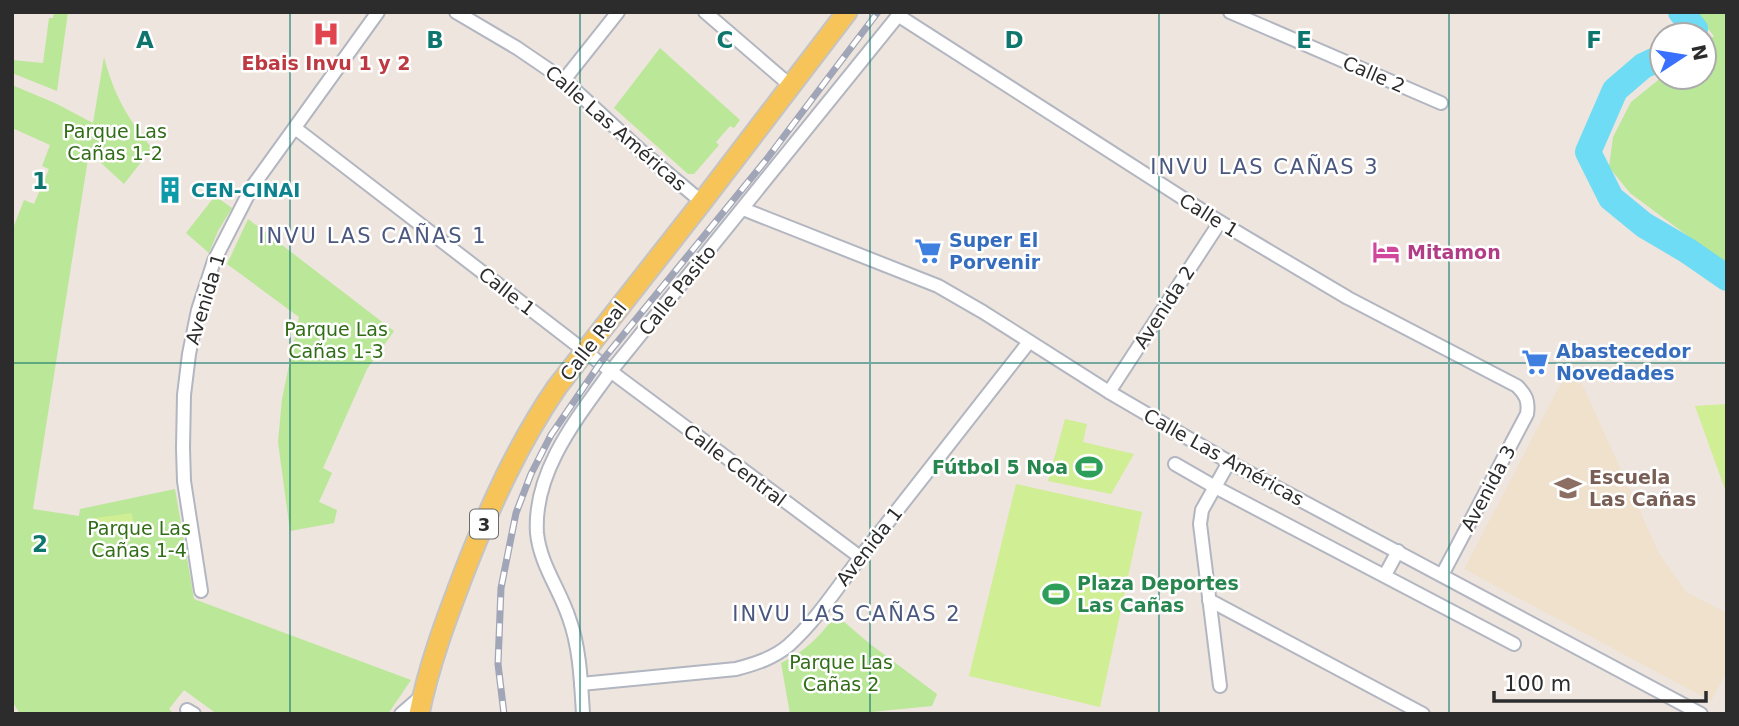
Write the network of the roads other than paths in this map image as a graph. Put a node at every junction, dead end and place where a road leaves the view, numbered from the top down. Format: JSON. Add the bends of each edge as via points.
{"nodes":[{"id":1,"x":379,"y":12,"type":"edge"},
{"id":2,"x":456,"y":12,"type":"edge"},
{"id":3,"x":618,"y":12,"type":"edge"},
{"id":4,"x":705,"y":12,"type":"edge"},
{"id":5,"x":847,"y":12,"type":"edge"},
{"id":6,"x":1230,"y":12,"type":"edge"},
{"id":7,"x":900,"y":14,"type":"edge"},
{"id":8,"x":564,"y":79,"type":"junction"},
{"id":9,"x":792,"y":86,"type":"junction"},
{"id":10,"x":1440,"y":103,"type":"dead end"},
{"id":11,"x":295,"y":128,"type":"junction"},
{"id":12,"x":702,"y":202,"type":"junction"},
{"id":13,"x":743,"y":209,"type":"junction"},
{"id":14,"x":1220,"y":222,"type":"junction"},
{"id":15,"x":1029,"y":342,"type":"junction"},
{"id":16,"x":585,"y":351,"type":"junction"},
{"id":17,"x":611,"y":371,"type":"junction"},
{"id":18,"x":1109,"y":392,"type":"junction"},
{"id":19,"x":1527,"y":399,"type":"joint"},
{"id":20,"x":1229,"y":462,"type":"junction"},
{"id":21,"x":1175,"y":464,"type":"dead end"},
{"id":22,"x":1215,"y":487,"type":"junction"},
{"id":23,"x":1398,"y":551,"type":"junction"},
{"id":24,"x":860,"y":557,"type":"junction"},
{"id":25,"x":1385,"y":575,"type":"junction"},
{"id":26,"x":1442,"y":575,"type":"junction"},
{"id":27,"x":201,"y":591,"type":"dead end"},
{"id":28,"x":1209,"y":600,"type":"junction"},
{"id":29,"x":1514,"y":644,"type":"dead end"},
{"id":30,"x":581,"y":684,"type":"junction"},
{"id":31,"x":1220,"y":686,"type":"dead end"},
{"id":32,"x":421,"y":704,"type":"edge"},
{"id":33,"x":401,"y":714,"type":"edge"},
{"id":34,"x":583,"y":714,"type":"edge"},
{"id":35,"x":1423,"y":714,"type":"edge"},
{"id":36,"x":1701,"y":714,"type":"edge"}],
"edges":[{"from":1,"to":11,"type":"street","name":"Avenida 1"},
{"from":2,"to":8,"type":"street","name":"Calle Las Américas"},
{"from":3,"to":8,"type":"street"},
{"from":4,"to":9,"type":"street"},
{"from":5,"to":9,"type":"main road","name":"Calle Real","number":"3"},
{"from":6,"to":10,"type":"street","name":"Calle 2"},
{"from":7,"to":13,"type":"street"},
{"from":7,"to":14,"type":"street","name":"Calle 1"},
{"from":8,"to":12,"type":"street","name":"Calle Las Américas"},
{"from":9,"to":12,"type":"main road","name":"Calle Real","number":"3"},
{"from":11,"to":16,"type":"street","name":"Calle 1"},
{"from":11,"to":27,"type":"street","name":"Avenida 1","via":[[252,187],[214,261],[189,354],[184,481]]},
{"from":12,"to":16,"type":"main road","name":"Calle Real","number":"3"},
{"from":13,"to":15,"type":"street","name":"Calle Las Américas","via":[[938,286]]},
{"from":13,"to":17,"type":"street","name":"Calle Pasito"},
{"from":14,"to":18,"type":"street","name":"Avenida 2"},
{"from":14,"to":19,"type":"street","name":"Calle 1","via":[[1348,298],[1517,386]]},
{"from":15,"to":18,"type":"street","name":"Calle Las Américas"},
{"from":15,"to":24,"type":"street","name":"Avenida 1"},
{"from":16,"to":17,"type":"street","name":"Calle 1"},
{"from":16,"to":32,"type":"main road","name":"Calle Real","number":"3","via":[[538,415],[500,487],[434,653]]},
{"from":17,"to":24,"type":"street","name":"Calle Central"},
{"from":17,"to":30,"type":"street","name":"Calle Pasito","via":[[557,452],[537,514],[541,552],[570,621]]},
{"from":18,"to":20,"type":"street","name":"Calle Las Américas"},
{"from":19,"to":26,"type":"street","name":"Avenida 3","via":[[1527,414]]},
{"from":20,"to":22,"type":"street"},
{"from":20,"to":23,"type":"street","name":"Calle Las Américas"},
{"from":21,"to":22,"type":"street","name":"Calle Las Américas"},
{"from":22,"to":25,"type":"street","name":"Calle Las Américas"},
{"from":22,"to":28,"type":"street","via":[[1200,524]]},
{"from":23,"to":25,"type":"street"},
{"from":23,"to":26,"type":"street","name":"Calle Las Américas"},
{"from":24,"to":30,"type":"street","name":"Avenida 1","via":[[811,623],[768,659],[736,668]]},
{"from":25,"to":29,"type":"street","name":"Calle Las Américas"},
{"from":26,"to":36,"type":"street","name":"Calle Las Américas"},
{"from":28,"to":31,"type":"street"},
{"from":28,"to":35,"type":"street"},
{"from":30,"to":34,"type":"street","name":"Calle Pasito"},
{"from":32,"to":33,"type":"street"}]}
